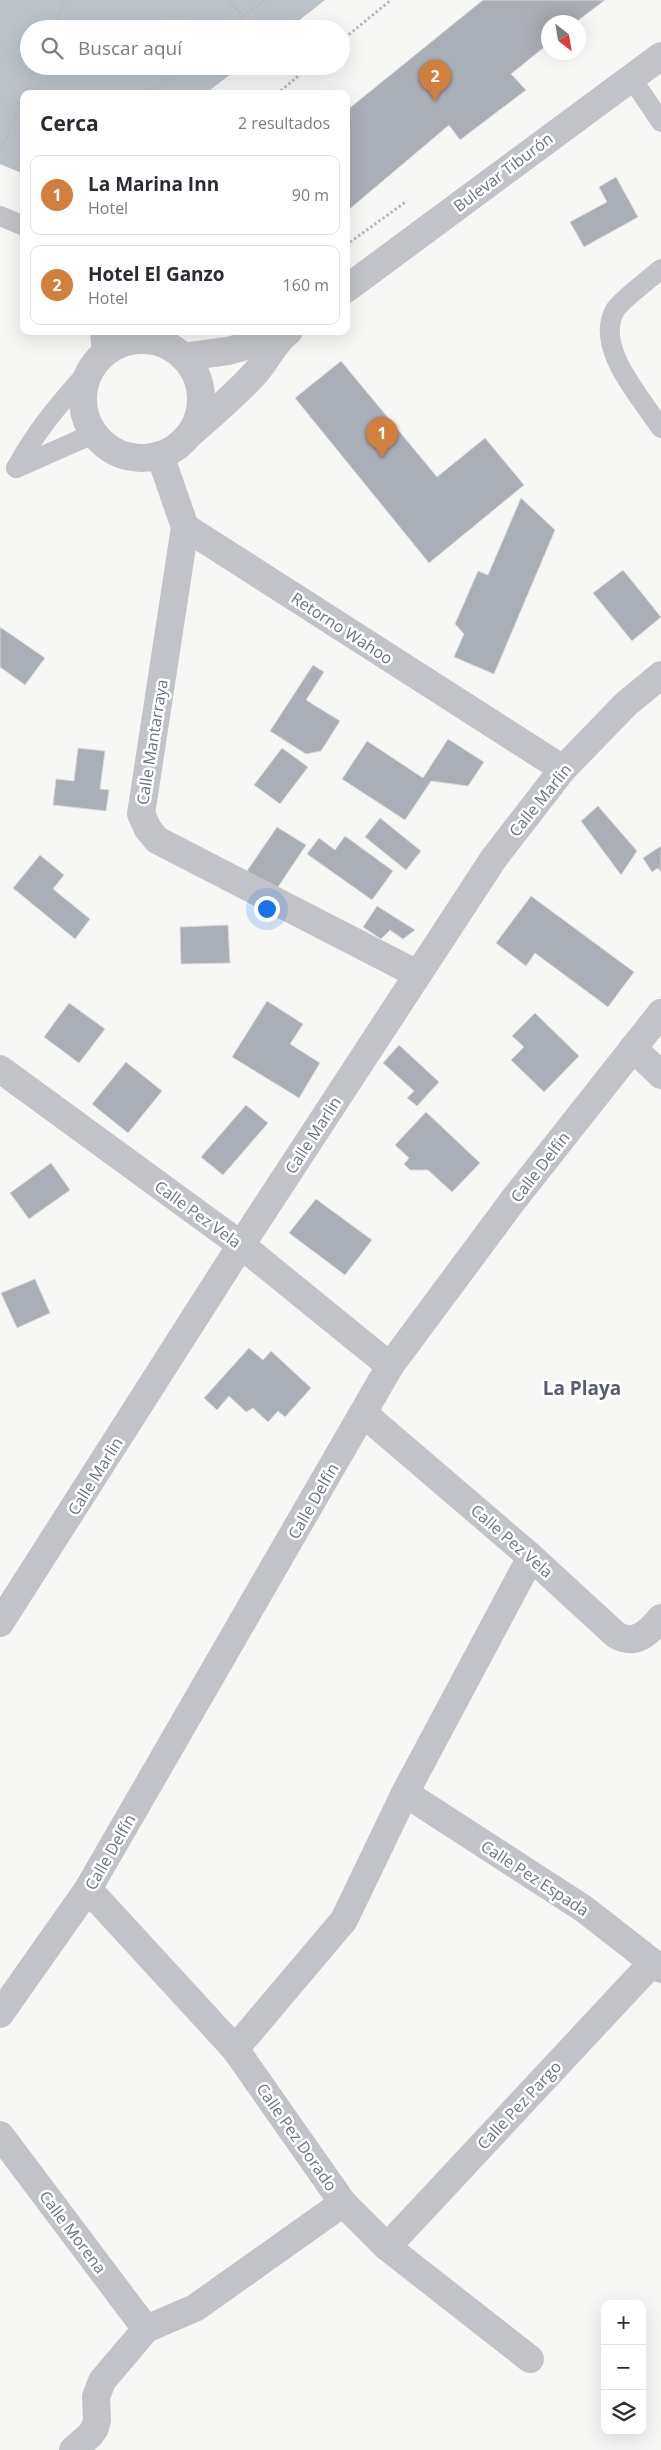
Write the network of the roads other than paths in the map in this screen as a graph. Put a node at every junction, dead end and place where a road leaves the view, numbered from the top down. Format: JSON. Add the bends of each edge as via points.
{"nodes":[{"id":1,"x":661,"y":56,"type":"edge"},
{"id":2,"x":632,"y":79,"type":"junction"},
{"id":3,"x":661,"y":122,"type":"edge"},
{"id":4,"x":0,"y":216,"type":"edge"},
{"id":5,"x":20,"y":224,"type":"edge"},
{"id":6,"x":661,"y":269,"type":"edge"},
{"id":7,"x":350,"y":286,"type":"edge"},
{"id":8,"x":283,"y":335,"type":"edge"},
{"id":9,"x":285,"y":335,"type":"edge"},
{"id":10,"x":145,"y":336,"type":"edge"},
{"id":11,"x":96,"y":354,"type":"edge"},
{"id":12,"x":183,"y":357,"type":"junction"},
{"id":13,"x":661,"y":428,"type":"edge"},
{"id":14,"x":93,"y":434,"type":"junction"},
{"id":15,"x":190,"y":434,"type":"junction"},
{"id":16,"x":160,"y":455,"type":"junction"},
{"id":17,"x":185,"y":527,"type":"junction"},
{"id":18,"x":661,"y":675,"type":"edge"},
{"id":19,"x":563,"y":769,"type":"junction"},
{"id":20,"x":417,"y":974,"type":"junction"},
{"id":21,"x":661,"y":1013,"type":"edge"},
{"id":22,"x":633,"y":1048,"type":"junction"},
{"id":23,"x":0,"y":1069,"type":"edge"},
{"id":24,"x":661,"y":1075,"type":"edge"},
{"id":25,"x":241,"y":1245,"type":"junction"},
{"id":26,"x":390,"y":1366,"type":"junction"},
{"id":27,"x":364,"y":1414,"type":"junction"},
{"id":28,"x":531,"y":1557,"type":"junction"},
{"id":29,"x":661,"y":1618,"type":"edge"},
{"id":30,"x":0,"y":1623,"type":"edge"},
{"id":31,"x":405,"y":1793,"type":"junction"},
{"id":32,"x":88,"y":1889,"type":"junction"},
{"id":33,"x":657,"y":1966,"type":"edge"},
{"id":34,"x":8,"y":1982,"type":"edge"},
{"id":35,"x":0,"y":2014,"type":"edge"},
{"id":36,"x":235,"y":2049,"type":"junction"},
{"id":37,"x":0,"y":2135,"type":"edge"},
{"id":38,"x":343,"y":2203,"type":"junction"},
{"id":39,"x":387,"y":2247,"type":"junction"},
{"id":40,"x":146,"y":2329,"type":"junction"},
{"id":41,"x":530,"y":2359,"type":"dead end"},
{"id":42,"x":73,"y":2450,"type":"edge"}],
"edges":[{"from":1,"to":2,"type":"street","name":"Bulevar Tiburón"},
{"from":2,"to":3,"type":"lane"},
{"from":2,"to":7,"type":"street","name":"Bulevar Tiburón"},
{"from":4,"to":5,"type":"lane"},
{"from":6,"to":13,"type":"lane","via":[[616,309],[609,335],[615,360]]},
{"from":8,"to":12,"type":"street","via":[[228,351]]},
{"from":9,"to":15,"type":"street","via":[[233,396]]},
{"from":10,"to":11,"type":"street"},
{"from":10,"to":12,"type":"street"},
{"from":11,"to":14,"type":"street","via":[[82,399],[85,417]]},
{"from":11,"to":14,"type":"lane","via":[[31,440],[16,468]]},
{"from":12,"to":15,"type":"street","via":[[199,381],[201,399],[198,418]]},
{"from":14,"to":16,"type":"street","via":[[106,447],[123,455],[141,458]]},
{"from":15,"to":16,"type":"street","via":[[176,447]]},
{"from":16,"to":17,"type":"street"},
{"from":17,"to":19,"type":"street","name":"Retorno Wahoo"},
{"from":17,"to":20,"type":"street","name":"Calle Mantarraya","via":[[141,814],[148,829],[157,840]]},
{"from":18,"to":19,"type":"street","name":"Calle Marlin","via":[[626,704]]},
{"from":19,"to":20,"type":"street","name":"Calle Marlin","via":[[494,858]]},
{"from":20,"to":25,"type":"street","name":"Calle Marlin"},
{"from":21,"to":22,"type":"street","name":"Calle Delfín"},
{"from":22,"to":24,"type":"street"},
{"from":22,"to":26,"type":"street","name":"Calle Delfín","via":[[514,1199]]},
{"from":23,"to":25,"type":"street","name":"Calle Pez Vela"},
{"from":25,"to":26,"type":"street","name":"Calle Pez Vela"},
{"from":25,"to":30,"type":"street","name":"Calle Marlin"},
{"from":26,"to":27,"type":"street","name":"Calle Delfín"},
{"from":27,"to":28,"type":"street","name":"Calle Pez Vela"},
{"from":27,"to":32,"type":"street","name":"Calle Delfín"},
{"from":28,"to":29,"type":"street","name":"Calle Pez Vela","via":[[624,1640],[637,1639],[650,1631]]},
{"from":28,"to":31,"type":"street"},
{"from":31,"to":33,"type":"street","name":"Calle Pez Espada","via":[[584,1909]]},
{"from":31,"to":36,"type":"street","via":[[344,1920]]},
{"from":32,"to":34,"type":"street","name":"Calle Delfín"},
{"from":32,"to":36,"type":"street","name":"Calle Pez Dorado"},
{"from":33,"to":39,"type":"street","name":"Calle Pez Pargo"},
{"from":34,"to":35,"type":"street","name":"Calle Delfín"},
{"from":36,"to":38,"type":"street","name":"Calle Pez Dorado"},
{"from":37,"to":40,"type":"street","name":"Calle Morena"},
{"from":38,"to":39,"type":"street","name":"Calle Pez Dorado"},
{"from":38,"to":40,"type":"street","via":[[195,2308]]},
{"from":39,"to":41,"type":"street","name":"Calle Pez Dorado"},
{"from":40,"to":42,"type":"street","via":[[102,2381],[96,2397],[95,2428]]}]}
